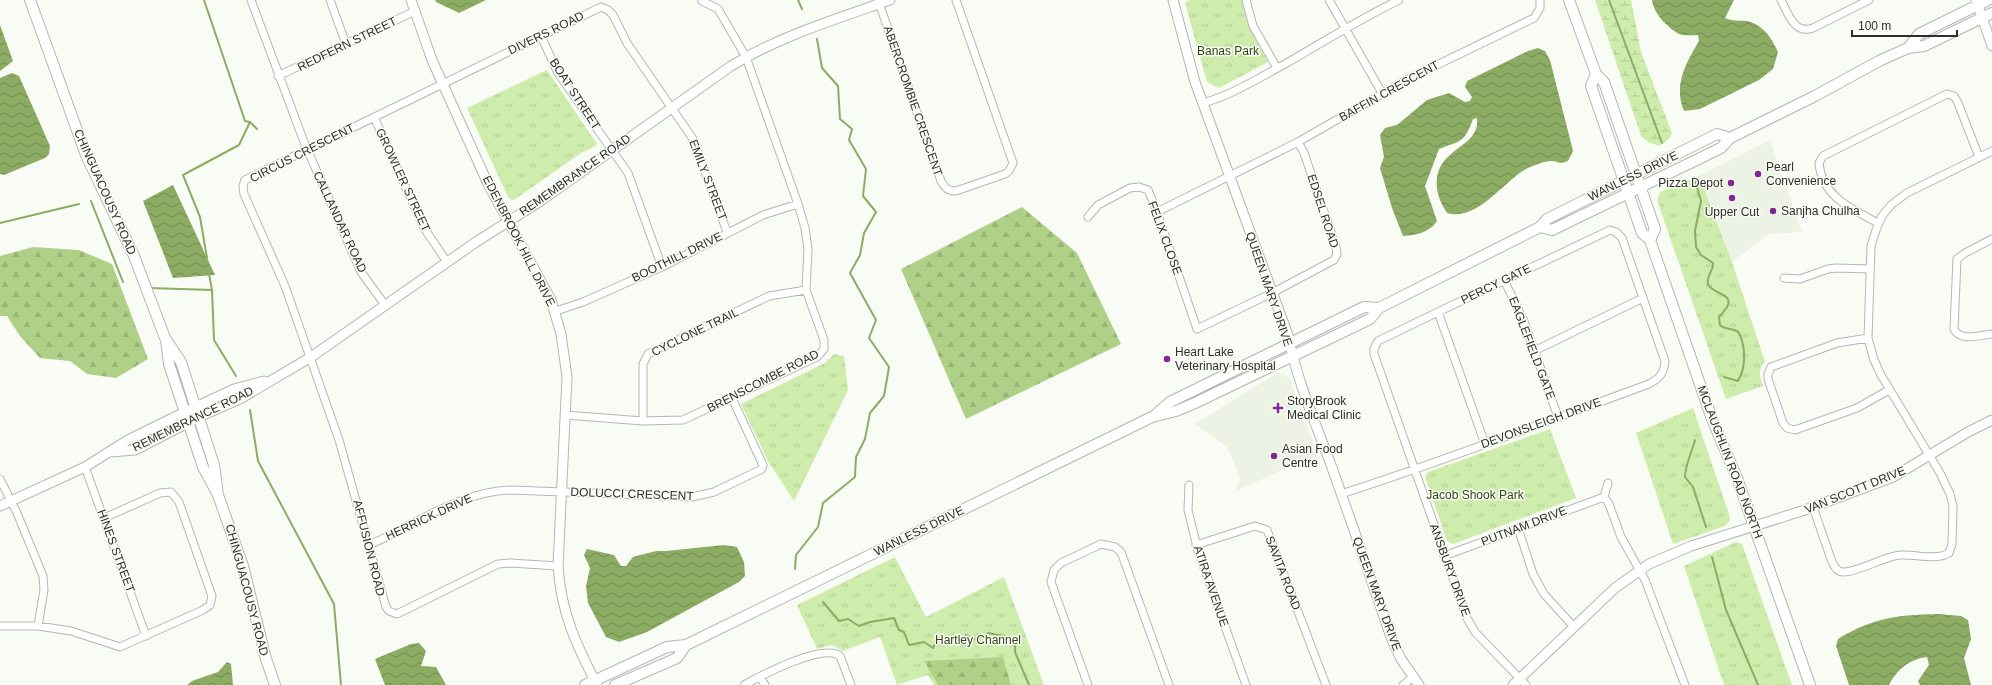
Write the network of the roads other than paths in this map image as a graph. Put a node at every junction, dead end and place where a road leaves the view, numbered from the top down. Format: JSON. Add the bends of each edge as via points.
{"nodes":[{"id":1,"x":30,"y":0,"type":"edge"},
{"id":2,"x":251,"y":0,"type":"edge"},
{"id":3,"x":330,"y":0,"type":"edge"},
{"id":4,"x":411,"y":0,"type":"edge"},
{"id":5,"x":890,"y":0,"type":"edge"},
{"id":6,"x":956,"y":0,"type":"edge"},
{"id":7,"x":1173,"y":0,"type":"edge"},
{"id":8,"x":1246,"y":0,"type":"edge"},
{"id":9,"x":1329,"y":0,"type":"edge"},
{"id":10,"x":1399,"y":0,"type":"edge"},
{"id":11,"x":1540,"y":0,"type":"edge"},
{"id":12,"x":1569,"y":0,"type":"edge"},
{"id":13,"x":1781,"y":0,"type":"edge"},
{"id":14,"x":1869,"y":0,"type":"edge"},
{"id":15,"x":1988,"y":0,"type":"edge"},
{"id":16,"x":702,"y":1,"type":"edge"},
{"id":17,"x":878,"y":2,"type":"edge"},
{"id":18,"x":1976,"y":3,"type":"edge"},
{"id":19,"x":415,"y":11,"type":"junction"},
{"id":20,"x":1992,"y":13,"type":"edge"},
{"id":21,"x":1982,"y":18,"type":"junction"},
{"id":22,"x":1345,"y":29,"type":"junction"},
{"id":23,"x":541,"y":36,"type":"junction"},
{"id":24,"x":346,"y":44,"type":"junction"},
{"id":25,"x":1992,"y":46,"type":"edge"},
{"id":26,"x":1908,"y":48,"type":"junction"},
{"id":27,"x":746,"y":57,"type":"junction"},
{"id":28,"x":1276,"y":68,"type":"junction"},
{"id":29,"x":1596,"y":74,"type":"junction"},
{"id":30,"x":278,"y":76,"type":"junction"},
{"id":31,"x":442,"y":83,"type":"junction"},
{"id":32,"x":1382,"y":93,"type":"junction"},
{"id":33,"x":1203,"y":103,"type":"junction"},
{"id":34,"x":673,"y":108,"type":"junction"},
{"id":35,"x":374,"y":117,"type":"junction"},
{"id":36,"x":1730,"y":138,"type":"junction"},
{"id":37,"x":1298,"y":142,"type":"junction"},
{"id":38,"x":307,"y":149,"type":"junction"},
{"id":39,"x":613,"y":150,"type":"junction"},
{"id":40,"x":1992,"y":150,"type":"edge"},
{"id":41,"x":1979,"y":157,"type":"junction"},
{"id":42,"x":1636,"y":175,"type":"junction"},
{"id":43,"x":1228,"y":176,"type":"junction"},
{"id":44,"x":1624,"y":181,"type":"junction"},
{"id":45,"x":1640,"y":188,"type":"junction"},
{"id":46,"x":1628,"y":194,"type":"junction"},
{"id":47,"x":798,"y":204,"type":"junction"},
{"id":48,"x":1157,"y":212,"type":"junction"},
{"id":49,"x":1088,"y":217,"type":"dead end"},
{"id":50,"x":508,"y":221,"type":"junction"},
{"id":51,"x":1878,"y":223,"type":"junction"},
{"id":52,"x":1540,"y":227,"type":"junction"},
{"id":53,"x":728,"y":232,"type":"junction"},
{"id":54,"x":1992,"y":239,"type":"edge"},
{"id":55,"x":1650,"y":240,"type":"junction"},
{"id":56,"x":447,"y":262,"type":"junction"},
{"id":57,"x":662,"y":266,"type":"junction"},
{"id":58,"x":1870,"y":269,"type":"junction"},
{"id":59,"x":1784,"y":278,"type":"dead end"},
{"id":60,"x":1504,"y":280,"type":"junction"},
{"id":61,"x":806,"y":290,"type":"junction"},
{"id":62,"x":1272,"y":293,"type":"junction"},
{"id":63,"x":1643,"y":298,"type":"junction"},
{"id":64,"x":385,"y":305,"type":"junction"},
{"id":65,"x":1378,"y":308,"type":"junction"},
{"id":66,"x":556,"y":312,"type":"junction"},
{"id":67,"x":1438,"y":312,"type":"junction"},
{"id":68,"x":1992,"y":334,"type":"edge"},
{"id":69,"x":166,"y":338,"type":"junction"},
{"id":70,"x":1868,"y":338,"type":"junction"},
{"id":71,"x":1289,"y":344,"type":"junction"},
{"id":72,"x":1534,"y":351,"type":"junction"},
{"id":73,"x":1292,"y":357,"type":"junction"},
{"id":74,"x":311,"y":358,"type":"junction"},
{"id":75,"x":1889,"y":390,"type":"junction"},
{"id":76,"x":732,"y":398,"type":"junction"},
{"id":77,"x":185,"y":412,"type":"junction"},
{"id":78,"x":197,"y":412,"type":"junction"},
{"id":79,"x":565,"y":415,"type":"junction"},
{"id":80,"x":1152,"y":417,"type":"junction"},
{"id":81,"x":1558,"y":417,"type":"junction"},
{"id":82,"x":1992,"y":420,"type":"edge"},
{"id":83,"x":643,"y":421,"type":"junction"},
{"id":84,"x":188,"y":423,"type":"junction"},
{"id":85,"x":1485,"y":444,"type":"junction"},
{"id":86,"x":110,"y":452,"type":"junction"},
{"id":87,"x":1929,"y":456,"type":"junction"},
{"id":88,"x":85,"y":466,"type":"junction"},
{"id":89,"x":1414,"y":468,"type":"junction"},
{"id":90,"x":0,"y":479,"type":"edge"},
{"id":91,"x":1608,"y":484,"type":"dead end"},
{"id":92,"x":1190,"y":485,"type":"dead end"},
{"id":93,"x":562,"y":492,"type":"junction"},
{"id":94,"x":1341,"y":494,"type":"junction"},
{"id":95,"x":218,"y":495,"type":"junction"},
{"id":96,"x":1604,"y":497,"type":"junction"},
{"id":97,"x":11,"y":501,"type":"junction"},
{"id":98,"x":0,"y":506,"type":"edge"},
{"id":99,"x":1813,"y":506,"type":"junction"},
{"id":100,"x":104,"y":518,"type":"junction"},
{"id":101,"x":1754,"y":526,"type":"junction"},
{"id":102,"x":1518,"y":528,"type":"junction"},
{"id":103,"x":370,"y":545,"type":"junction"},
{"id":104,"x":1196,"y":545,"type":"junction"},
{"id":105,"x":1444,"y":556,"type":"junction"},
{"id":106,"x":558,"y":566,"type":"junction"},
{"id":107,"x":1639,"y":570,"type":"junction"},
{"id":108,"x":0,"y":626,"type":"edge"},
{"id":109,"x":38,"y":626,"type":"junction"},
{"id":110,"x":1574,"y":627,"type":"junction"},
{"id":111,"x":146,"y":636,"type":"junction"},
{"id":112,"x":686,"y":645,"type":"junction"},
{"id":113,"x":760,"y":676,"type":"junction"},
{"id":114,"x":1413,"y":677,"type":"junction"},
{"id":115,"x":1519,"y":683,"type":"edge"},
{"id":116,"x":592,"y":684,"type":"edge"},
{"id":117,"x":275,"y":685,"type":"edge"},
{"id":118,"x":615,"y":685,"type":"edge"},
{"id":119,"x":744,"y":685,"type":"edge"},
{"id":120,"x":765,"y":685,"type":"edge"},
{"id":121,"x":851,"y":685,"type":"edge"},
{"id":122,"x":1088,"y":685,"type":"edge"},
{"id":123,"x":1169,"y":685,"type":"edge"},
{"id":124,"x":1246,"y":685,"type":"edge"},
{"id":125,"x":1326,"y":685,"type":"edge"},
{"id":126,"x":1403,"y":685,"type":"edge"},
{"id":127,"x":1419,"y":685,"type":"edge"},
{"id":128,"x":1685,"y":685,"type":"edge"},
{"id":129,"x":1810,"y":685,"type":"edge"}],
"edges":[{"from":1,"to":69,"type":"main road","name":"CHINGUACOUSY ROAD","via":[[86,155],[134,256]]},
{"from":2,"to":30,"type":"street","name":"CALLANDAR ROAD"},
{"from":3,"to":24,"type":"street"},
{"from":4,"to":19,"type":"street","name":"EDENBROOK HILL DRIVE"},
{"from":5,"to":17,"type":"street","name":"REMEMBRANCE ROAD"},
{"from":6,"to":17,"type":"street","name":"ABERCROMBIE CRESCENT","via":[[1013,163],[1005,174],[956,191],[945,188],[941,181]]},
{"from":7,"to":33,"type":"street","name":"QUEEN MARY DRIVE","via":[[1192,73]]},
{"from":8,"to":28,"type":"street","via":[[1253,26]]},
{"from":9,"to":22,"type":"street"},
{"from":10,"to":22,"type":"street"},
{"from":11,"to":32,"type":"street","name":"BAFFIN CRESCENT","via":[[1540,8],[1534,18]]},
{"from":12,"to":29,"type":"main road","name":"MCLAUGHLIN ROAD NORTH"},
{"from":13,"to":14,"type":"street","via":[[1791,21],[1798,28],[1806,30]]},
{"from":15,"to":18,"type":"main road","name":"WANLESS DRIVE"},
{"from":16,"to":27,"type":"street","name":"BRENSCOMBE ROAD","via":[[718,9]]},
{"from":17,"to":27,"type":"street","name":"REMEMBRANCE ROAD","via":[[812,27]]},
{"from":18,"to":21,"type":"street"},
{"from":18,"to":26,"type":"main road","name":"WANLESS DRIVE","via":[[1919,34]]},
{"from":19,"to":24,"type":"street","name":"REDFERN STREET"},
{"from":19,"to":31,"type":"street","name":"EDENBROOK HILL DRIVE"},
{"from":20,"to":21,"type":"main road","name":"WANLESS DRIVE"},
{"from":21,"to":25,"type":"street"},
{"from":21,"to":26,"type":"main road","name":"WANLESS DRIVE","via":[[1924,46]]},
{"from":22,"to":28,"type":"street"},
{"from":22,"to":32,"type":"street"},
{"from":23,"to":31,"type":"street","name":"DIVERS ROAD"},
{"from":23,"to":34,"type":"street","name":"DIVERS ROAD","via":[[596,9],[608,10],[627,43]]},
{"from":23,"to":39,"type":"street","name":"BOAT STREET","via":[[558,72]]},
{"from":24,"to":30,"type":"street","name":"REDFERN STREET"},
{"from":26,"to":36,"type":"main road","name":"WANLESS DRIVE"},
{"from":27,"to":34,"type":"street","name":"REMEMBRANCE ROAD"},
{"from":27,"to":47,"type":"street","name":"BRENSCOMBE ROAD"},
{"from":28,"to":33,"type":"street","via":[[1215,100]]},
{"from":29,"to":42,"type":"main road","name":"MCLAUGHLIN ROAD NORTH","via":[[1604,82]]},
{"from":29,"to":44,"type":"main road","name":"MCLAUGHLIN ROAD NORTH","via":[[1591,86]]},
{"from":30,"to":38,"type":"street","name":"CALLANDAR ROAD"},
{"from":31,"to":35,"type":"street","name":"CIRCUS CRESCENT"},
{"from":31,"to":50,"type":"street","name":"EDENBROOK HILL DRIVE","via":[[488,184]]},
{"from":32,"to":37,"type":"street","name":"BAFFIN CRESCENT"},
{"from":33,"to":43,"type":"street","name":"QUEEN MARY DRIVE"},
{"from":34,"to":39,"type":"street","name":"REMEMBRANCE ROAD"},
{"from":34,"to":53,"type":"street","name":"EMILY STREET","via":[[697,145]]},
{"from":35,"to":38,"type":"street","name":"CIRCUS CRESCENT"},
{"from":35,"to":56,"type":"street","name":"GROWLER STREET","via":[[424,228]]},
{"from":36,"to":42,"type":"main road","name":"WANLESS DRIVE","via":[[1717,134]]},
{"from":36,"to":45,"type":"main road","name":"WANLESS DRIVE","via":[[1720,148]]},
{"from":37,"to":43,"type":"street","name":"BAFFIN CRESCENT"},
{"from":37,"to":62,"type":"street","name":"EDSEL ROAD","via":[[1304,153],[1337,254],[1329,264]]},
{"from":38,"to":64,"type":"street","name":"CALLANDAR ROAD","via":[[361,272]]},
{"from":38,"to":74,"type":"street","name":"CIRCUS CRESCENT","via":[[248,177],[243,186],[244,194],[285,286]]},
{"from":39,"to":50,"type":"street","name":"REMEMBRANCE ROAD"},
{"from":39,"to":57,"type":"street","name":"BOAT STREET","via":[[632,182]]},
{"from":40,"to":41,"type":"street"},
{"from":41,"to":51,"type":"street","via":[[1900,197]]},
{"from":41,"to":51,"type":"street","via":[[1958,103],[1954,96],[1947,94],[1823,156],[1819,163],[1820,171],[1831,193],[1848,207]]},
{"from":42,"to":44,"type":"main road","name":"WANLESS DRIVE"},
{"from":42,"to":45,"type":"main road","name":"MCLAUGHLIN ROAD NORTH"},
{"from":43,"to":48,"type":"street","name":"BAFFIN CRESCENT"},
{"from":43,"to":62,"type":"street","name":"QUEEN MARY DRIVE"},
{"from":44,"to":46,"type":"main road","name":"MCLAUGHLIN ROAD NORTH"},
{"from":44,"to":52,"type":"main road","name":"WANLESS DRIVE","via":[[1547,219]]},
{"from":45,"to":46,"type":"main road","name":"WANLESS DRIVE"},
{"from":45,"to":55,"type":"main road","name":"MCLAUGHLIN ROAD NORTH","via":[[1655,229]]},
{"from":46,"to":52,"type":"main road","name":"WANLESS DRIVE","via":[[1552,230]]},
{"from":46,"to":55,"type":"main road","name":"MCLAUGHLIN ROAD NORTH","via":[[1642,234]]},
{"from":47,"to":53,"type":"street","name":"BOOTHILL DRIVE","via":[[763,215]]},
{"from":47,"to":61,"type":"street","name":"BRENSCOMBE ROAD","via":[[808,249]]},
{"from":48,"to":49,"type":"street","name":"FELIX CLOSE","via":[[1148,190],[1139,187],[1130,188],[1098,205]]},
{"from":48,"to":62,"type":"street","name":"FELIX CLOSE","via":[[1196,329]]},
{"from":50,"to":56,"type":"street","name":"REMEMBRANCE ROAD"},
{"from":50,"to":66,"type":"street","name":"EDENBROOK HILL DRIVE"},
{"from":51,"to":58,"type":"street","via":[[1872,242]]},
{"from":52,"to":65,"type":"main road","name":"WANLESS DRIVE"},
{"from":53,"to":57,"type":"street","name":"BOOTHILL DRIVE"},
{"from":54,"to":68,"type":"street","via":[[1957,260],[1954,329],[1962,336]]},
{"from":55,"to":101,"type":"main road","name":"MCLAUGHLIN ROAD NORTH","via":[[1712,419]]},
{"from":56,"to":64,"type":"street","name":"REMEMBRANCE ROAD"},
{"from":57,"to":66,"type":"street","name":"BOOTHILL DRIVE"},
{"from":58,"to":59,"type":"street","via":[[1828,269],[1800,279]]},
{"from":58,"to":70,"type":"street"},
{"from":60,"to":63,"type":"street","name":"PERCY GATE","via":[[1610,230],[1622,238]]},
{"from":60,"to":67,"type":"street","name":"PERCY GATE"},
{"from":60,"to":72,"type":"street","name":"EAGLEFIELD GATE","via":[[1523,319]]},
{"from":61,"to":76,"type":"street","name":"BRENSCOMBE ROAD","via":[[824,340],[823,353]]},
{"from":61,"to":83,"type":"street","name":"CYCLONE TRAIL","via":[[769,296],[648,354],[643,364]]},
{"from":62,"to":71,"type":"street","name":"QUEEN MARY DRIVE"},
{"from":63,"to":72,"type":"street"},
{"from":63,"to":81,"type":"street","name":"DEVONSLEIGH DRIVE","via":[[1665,361],[1659,379]]},
{"from":64,"to":74,"type":"street","name":"REMEMBRANCE ROAD"},
{"from":65,"to":71,"type":"main road","name":"WANLESS DRIVE","via":[[1364,307]]},
{"from":65,"to":73,"type":"main road","name":"WANLESS DRIVE","via":[[1370,319]]},
{"from":66,"to":79,"type":"street","name":"EDENBROOK HILL DRIVE","via":[[567,377]]},
{"from":67,"to":85,"type":"street"},
{"from":67,"to":89,"type":"street","name":"PERCY GATE","via":[[1378,341],[1374,349],[1375,359]]},
{"from":69,"to":77,"type":"main road","name":"CHINGUACOUSY ROAD","via":[[169,364]]},
{"from":69,"to":78,"type":"main road","name":"CHINGUACOUSY ROAD","via":[[181,362]]},
{"from":70,"to":75,"type":"street","via":[[1876,367]]},
{"from":70,"to":75,"type":"street","via":[[1837,343],[1771,367],[1768,379],[1783,423],[1787,428],[1795,430],[1857,408]]},
{"from":71,"to":73,"type":"street","name":"QUEEN MARY DRIVE"},
{"from":71,"to":80,"type":"main road","name":"WANLESS DRIVE","via":[[1170,402]]},
{"from":72,"to":81,"type":"street","name":"EAGLEFIELD GATE"},
{"from":73,"to":80,"type":"main road","name":"WANLESS DRIVE","via":[[1195,403]]},
{"from":73,"to":94,"type":"street","name":"QUEEN MARY DRIVE"},
{"from":74,"to":78,"type":"street","name":"REMEMBRANCE ROAD","via":[[274,378],[234,389]]},
{"from":74,"to":103,"type":"street","name":"AFFUSION ROAD","via":[[344,455]]},
{"from":75,"to":87,"type":"street"},
{"from":76,"to":83,"type":"street","name":"BRENSCOMBE ROAD","via":[[683,420]]},
{"from":76,"to":93,"type":"street","name":"DOLUCCI CRESCENT","via":[[762,458],[762,469],[714,492],[692,497]]},
{"from":77,"to":78,"type":"street","name":"REMEMBRANCE ROAD"},
{"from":77,"to":84,"type":"main road","name":"CHINGUACOUSY ROAD"},
{"from":77,"to":86,"type":"street","name":"REMEMBRANCE ROAD","via":[[128,440]]},
{"from":78,"to":84,"type":"street","name":"REMEMBRANCE ROAD"},
{"from":78,"to":95,"type":"main road","name":"CHINGUACOUSY ROAD","via":[[214,465]]},
{"from":79,"to":83,"type":"street","name":"BRENSCOMBE ROAD"},
{"from":79,"to":93,"type":"street","name":"EDENBROOK HILL DRIVE"},
{"from":80,"to":112,"type":"main road","name":"WANLESS DRIVE"},
{"from":81,"to":85,"type":"street","name":"DEVONSLEIGH DRIVE"},
{"from":82,"to":87,"type":"street","name":"VAN SCOTT DRIVE"},
{"from":84,"to":86,"type":"street","name":"REMEMBRANCE ROAD","via":[[135,450]]},
{"from":84,"to":95,"type":"main road","name":"CHINGUACOUSY ROAD","via":[[203,467]]},
{"from":85,"to":89,"type":"street","name":"DEVONSLEIGH DRIVE"},
{"from":86,"to":88,"type":"street","name":"REMEMBRANCE ROAD"},
{"from":87,"to":99,"type":"street","name":"VAN SCOTT DRIVE","via":[[1893,477]]},
{"from":87,"to":99,"type":"street","via":[[1948,488],[1953,506],[1952,544],[1950,553],[1945,556],[1901,555],[1840,572],[1832,562]]},
{"from":88,"to":97,"type":"street","name":"REMEMBRANCE ROAD"},
{"from":88,"to":100,"type":"street","name":"HINES STREET"},
{"from":89,"to":94,"type":"street","name":"DEVONSLEIGH DRIVE"},
{"from":89,"to":105,"type":"street","name":"ANSBURY DRIVE"},
{"from":90,"to":97,"type":"street"},
{"from":91,"to":96,"type":"street"},
{"from":92,"to":104,"type":"street","name":"ATIRA AVENUE","via":[[1188,510]]},
{"from":93,"to":103,"type":"street","name":"HERRICK DRIVE","via":[[512,490],[480,494],[463,499]]},
{"from":93,"to":106,"type":"street","name":"EDENBROOK HILL DRIVE"},
{"from":94,"to":114,"type":"street","name":"QUEEN MARY DRIVE","via":[[1392,640]]},
{"from":95,"to":117,"type":"main road","name":"CHINGUACOUSY ROAD","via":[[243,566]]},
{"from":96,"to":102,"type":"street","name":"PUTNAM DRIVE"},
{"from":96,"to":107,"type":"street"},
{"from":97,"to":98,"type":"street","name":"REMEMBRANCE ROAD"},
{"from":97,"to":109,"type":"street","via":[[43,576],[44,590]]},
{"from":99,"to":101,"type":"street","name":"VAN SCOTT DRIVE"},
{"from":100,"to":111,"type":"street","name":"HINES STREET"},
{"from":100,"to":111,"type":"street","via":[[166,491],[179,502],[212,601],[203,610]]},
{"from":101,"to":107,"type":"street","name":"VAN SCOTT DRIVE","via":[[1691,546]]},
{"from":101,"to":129,"type":"main road","name":"MCLAUGHLIN ROAD NORTH"},
{"from":102,"to":105,"type":"street","name":"PUTNAM DRIVE"},
{"from":102,"to":110,"type":"street","via":[[1533,574],[1544,594]]},
{"from":103,"to":106,"type":"street","name":"AFFUSION ROAD","via":[[383,604],[389,611],[397,614],[498,564]]},
{"from":104,"to":124,"type":"street","name":"ATIRA AVENUE"},
{"from":104,"to":125,"type":"street","name":"SAVITA ROAD","via":[[1255,526],[1267,530]]},
{"from":105,"to":115,"type":"street","name":"ANSBURY DRIVE","via":[[1472,627]]},
{"from":106,"to":116,"type":"street","name":"EDENBROOK HILL DRIVE","via":[[565,615]]},
{"from":107,"to":110,"type":"street","name":"VAN SCOTT DRIVE","via":[[1615,588]]},
{"from":107,"to":128,"type":"street","via":[[1652,597]]},
{"from":108,"to":109,"type":"street"},
{"from":109,"to":111,"type":"street","via":[[83,634],[116,646],[124,646]]},
{"from":110,"to":115,"type":"street","name":"VAN SCOTT DRIVE"},
{"from":112,"to":116,"type":"main road","name":"WANLESS DRIVE","via":[[668,647]]},
{"from":112,"to":118,"type":"main road","name":"WANLESS DRIVE","via":[[676,658]]},
{"from":113,"to":119,"type":"street"},
{"from":113,"to":120,"type":"street"},
{"from":113,"to":121,"type":"street","via":[[787,664],[828,652],[840,656]]},
{"from":114,"to":126,"type":"street"},
{"from":114,"to":127,"type":"street","name":"QUEEN MARY DRIVE"},
{"from":122,"to":123,"type":"street","via":[[1051,582],[1054,570],[1061,562],[1101,544],[1115,547],[1121,552]]}]}
